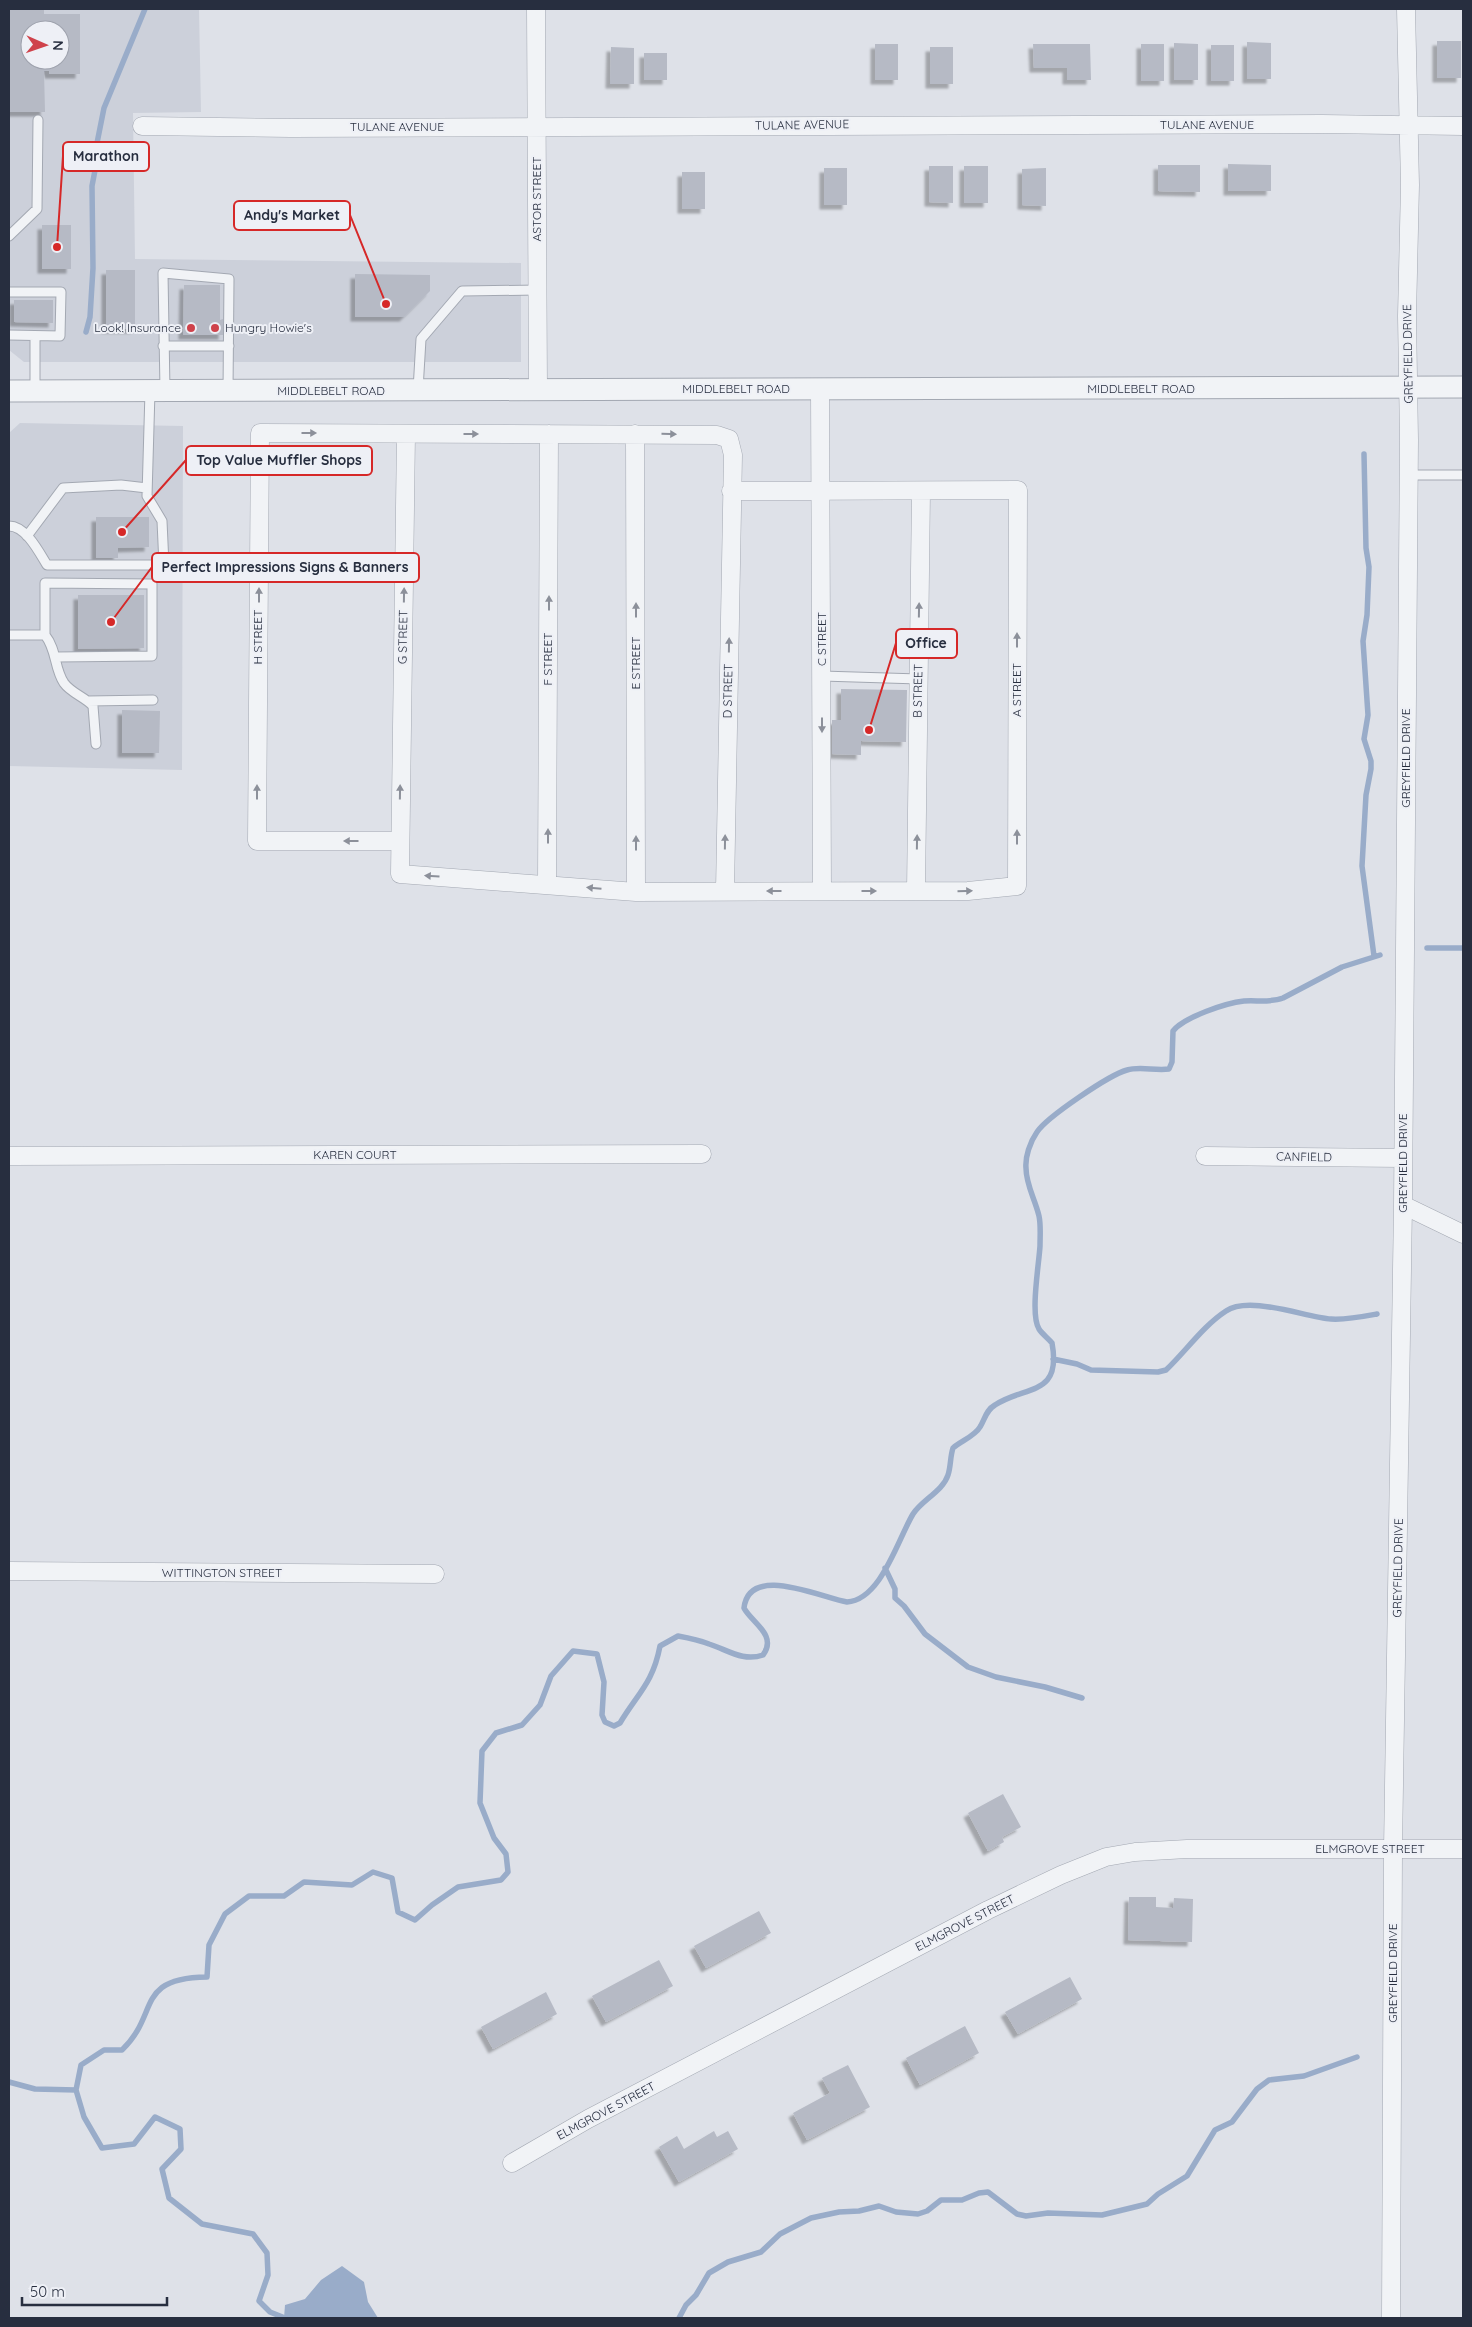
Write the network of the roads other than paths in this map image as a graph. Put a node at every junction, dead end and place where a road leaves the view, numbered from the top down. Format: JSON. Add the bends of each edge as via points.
{"nodes":[{"id":1,"x":536,"y":9,"type":"edge"},
{"id":2,"x":1406,"y":9,"type":"edge"},
{"id":3,"x":38,"y":120,"type":"dead end"},
{"id":4,"x":142,"y":126,"type":"dead end"},
{"id":5,"x":1408,"y":126,"type":"junction"},
{"id":6,"x":1463,"y":126,"type":"edge"},
{"id":7,"x":537,"y":127,"type":"junction"},
{"id":8,"x":9,"y":236,"type":"edge"},
{"id":9,"x":538,"y":290,"type":"junction"},
{"id":10,"x":9,"y":292,"type":"edge"},
{"id":11,"x":9,"y":336,"type":"edge"},
{"id":12,"x":35,"y":336,"type":"junction"},
{"id":13,"x":163,"y":346,"type":"junction"},
{"id":14,"x":229,"y":346,"type":"junction"},
{"id":15,"x":1409,"y":388,"type":"junction"},
{"id":16,"x":1463,"y":388,"type":"edge"},
{"id":17,"x":820,"y":389,"type":"junction"},
{"id":18,"x":538,"y":390,"type":"junction"},
{"id":19,"x":9,"y":391,"type":"edge"},
{"id":20,"x":35,"y":391,"type":"junction"},
{"id":21,"x":157,"y":391,"type":"junction"},
{"id":22,"x":228,"y":391,"type":"junction"},
{"id":23,"x":418,"y":391,"type":"junction"},
{"id":24,"x":406,"y":434,"type":"junction"},
{"id":25,"x":549,"y":434,"type":"junction"},
{"id":26,"x":635,"y":434,"type":"junction"},
{"id":27,"x":1408,"y":475,"type":"junction"},
{"id":28,"x":1463,"y":475,"type":"edge"},
{"id":29,"x":147,"y":488,"type":"junction"},
{"id":30,"x":731,"y":491,"type":"junction"},
{"id":31,"x":822,"y":491,"type":"junction"},
{"id":32,"x":921,"y":491,"type":"junction"},
{"id":33,"x":9,"y":526,"type":"edge"},
{"id":34,"x":27,"y":536,"type":"junction"},
{"id":35,"x":9,"y":635,"type":"edge"},
{"id":36,"x":45,"y":636,"type":"junction"},
{"id":37,"x":56,"y":657,"type":"junction"},
{"id":38,"x":822,"y":676,"type":"junction"},
{"id":39,"x":918,"y":679,"type":"junction"},
{"id":40,"x":153,"y":700,"type":"dead end"},
{"id":41,"x":88,"y":701,"type":"junction"},
{"id":42,"x":96,"y":744,"type":"dead end"},
{"id":43,"x":400,"y":841,"type":"junction"},
{"id":44,"x":548,"y":884,"type":"junction"},
{"id":45,"x":822,"y":890,"type":"junction"},
{"id":46,"x":725,"y":891,"type":"junction"},
{"id":47,"x":916,"y":891,"type":"junction"},
{"id":48,"x":636,"y":892,"type":"junction"},
{"id":49,"x":702,"y":1154,"type":"dead end"},
{"id":50,"x":9,"y":1156,"type":"edge"},
{"id":51,"x":1205,"y":1156,"type":"dead end"},
{"id":52,"x":1403,"y":1158,"type":"junction"},
{"id":53,"x":1403,"y":1205,"type":"junction"},
{"id":54,"x":1463,"y":1234,"type":"edge"},
{"id":55,"x":9,"y":1571,"type":"edge"},
{"id":56,"x":434,"y":1574,"type":"dead end"},
{"id":57,"x":1463,"y":1849,"type":"edge"},
{"id":58,"x":1393,"y":1850,"type":"junction"},
{"id":59,"x":512,"y":2163,"type":"dead end"},
{"id":60,"x":1390,"y":2318,"type":"edge"}],
"edges":[{"from":1,"to":7,"type":"street","name":"ASTOR STREET"},
{"from":2,"to":5,"type":"street","name":"GREYFIELD DRIVE"},
{"from":3,"to":8,"type":"lane","via":[[37,209]]},
{"from":4,"to":7,"type":"street","name":"TULANE AVENUE"},
{"from":5,"to":6,"type":"street","name":"TULANE AVENUE"},
{"from":5,"to":7,"type":"street","name":"TULANE AVENUE"},
{"from":5,"to":15,"type":"street","name":"GREYFIELD DRIVE"},
{"from":7,"to":9,"type":"street","name":"ASTOR STREET"},
{"from":9,"to":18,"type":"street","name":"ASTOR STREET"},
{"from":9,"to":23,"type":"lane","via":[[462,291],[422,338]]},
{"from":10,"to":12,"type":"lane","via":[[61,292],[60,336]]},
{"from":11,"to":12,"type":"lane"},
{"from":12,"to":20,"type":"lane"},
{"from":13,"to":14,"type":"lane"},
{"from":13,"to":14,"type":"lane","via":[[163,273],[229,279]]},
{"from":13,"to":21,"type":"lane"},
{"from":14,"to":22,"type":"lane"},
{"from":15,"to":16,"type":"street","name":"MIDDLEBELT ROAD"},
{"from":15,"to":17,"type":"street","name":"MIDDLEBELT ROAD"},
{"from":15,"to":27,"type":"street","name":"GREYFIELD DRIVE"},
{"from":17,"to":18,"type":"street","name":"MIDDLEBELT ROAD"},
{"from":17,"to":31,"type":"street","name":"C STREET"},
{"from":18,"to":23,"type":"street","name":"MIDDLEBELT ROAD"},
{"from":19,"to":20,"type":"street","name":"MIDDLEBELT ROAD"},
{"from":20,"to":21,"type":"street","name":"MIDDLEBELT ROAD"},
{"from":21,"to":22,"type":"street","name":"MIDDLEBELT ROAD"},
{"from":21,"to":29,"type":"lane"},
{"from":22,"to":23,"type":"street","name":"MIDDLEBELT ROAD"},
{"from":24,"to":25,"type":"street","one_way":true},
{"from":43,"to":24,"type":"street","name":"G STREET","one_way":true},
{"from":43,"to":24,"type":"street","name":"H STREET","one_way":true,"via":[[256,841],[260,433]]},
{"from":25,"to":26,"type":"street"},
{"from":44,"to":25,"type":"street","name":"F STREET","one_way":true},
{"from":26,"to":30,"type":"street","name":"D STREET","one_way":true,"via":[[717,435],[730,439],[733,455]]},
{"from":48,"to":26,"type":"street","name":"E STREET","one_way":true},
{"from":27,"to":28,"type":"lane"},
{"from":27,"to":52,"type":"street","name":"GREYFIELD DRIVE"},
{"from":29,"to":34,"type":"lane","via":[[121,485],[63,488]]},
{"from":29,"to":34,"type":"lane","via":[[147,496],[162,521],[164,565],[48,564]]},
{"from":30,"to":31,"type":"street","name":"A STREET"},
{"from":46,"to":30,"type":"street","name":"D STREET","one_way":true},
{"from":31,"to":32,"type":"street","name":"A STREET"},
{"from":31,"to":38,"type":"street","name":"C STREET"},
{"from":39,"to":32,"type":"street","name":"B STREET","one_way":true},
{"from":47,"to":32,"type":"street","name":"A STREET","one_way":true,"via":[[968,891],[1017,886],[1018,490]]},
{"from":33,"to":34,"type":"lane"},
{"from":35,"to":36,"type":"lane"},
{"from":36,"to":37,"type":"lane"},
{"from":36,"to":37,"type":"lane","via":[[45,583],[152,584],[152,656]]},
{"from":37,"to":41,"type":"lane","via":[[57,669],[65,684]]},
{"from":38,"to":39,"type":"lane"},
{"from":38,"to":45,"type":"street","name":"C STREET","one_way":true},
{"from":47,"to":39,"type":"street","name":"B STREET","one_way":true},
{"from":40,"to":41,"type":"lane"},
{"from":41,"to":42,"type":"lane","via":[[94,711]]},
{"from":44,"to":43,"type":"street","name":"G STREET","one_way":true,"via":[[400,874]]},
{"from":48,"to":44,"type":"street","one_way":true},
{"from":45,"to":46,"type":"street","one_way":true},
{"from":45,"to":47,"type":"street","one_way":true},
{"from":46,"to":48,"type":"street"},
{"from":49,"to":50,"type":"street","name":"KAREN COURT"},
{"from":51,"to":52,"type":"street","name":"CANFIELD"},
{"from":52,"to":53,"type":"street","name":"GREYFIELD DRIVE"},
{"from":53,"to":54,"type":"street"},
{"from":53,"to":58,"type":"street","name":"GREYFIELD DRIVE"},
{"from":55,"to":56,"type":"street","name":"WITTINGTON STREET"},
{"from":57,"to":58,"type":"street","name":"ELMGROVE STREET"},
{"from":58,"to":59,"type":"street","name":"ELMGROVE STREET","via":[[1187,1849],[1135,1852],[1106,1858],[1061,1875],[988,1910],[588,2119]]},
{"from":58,"to":60,"type":"street","name":"GREYFIELD DRIVE"}]}
